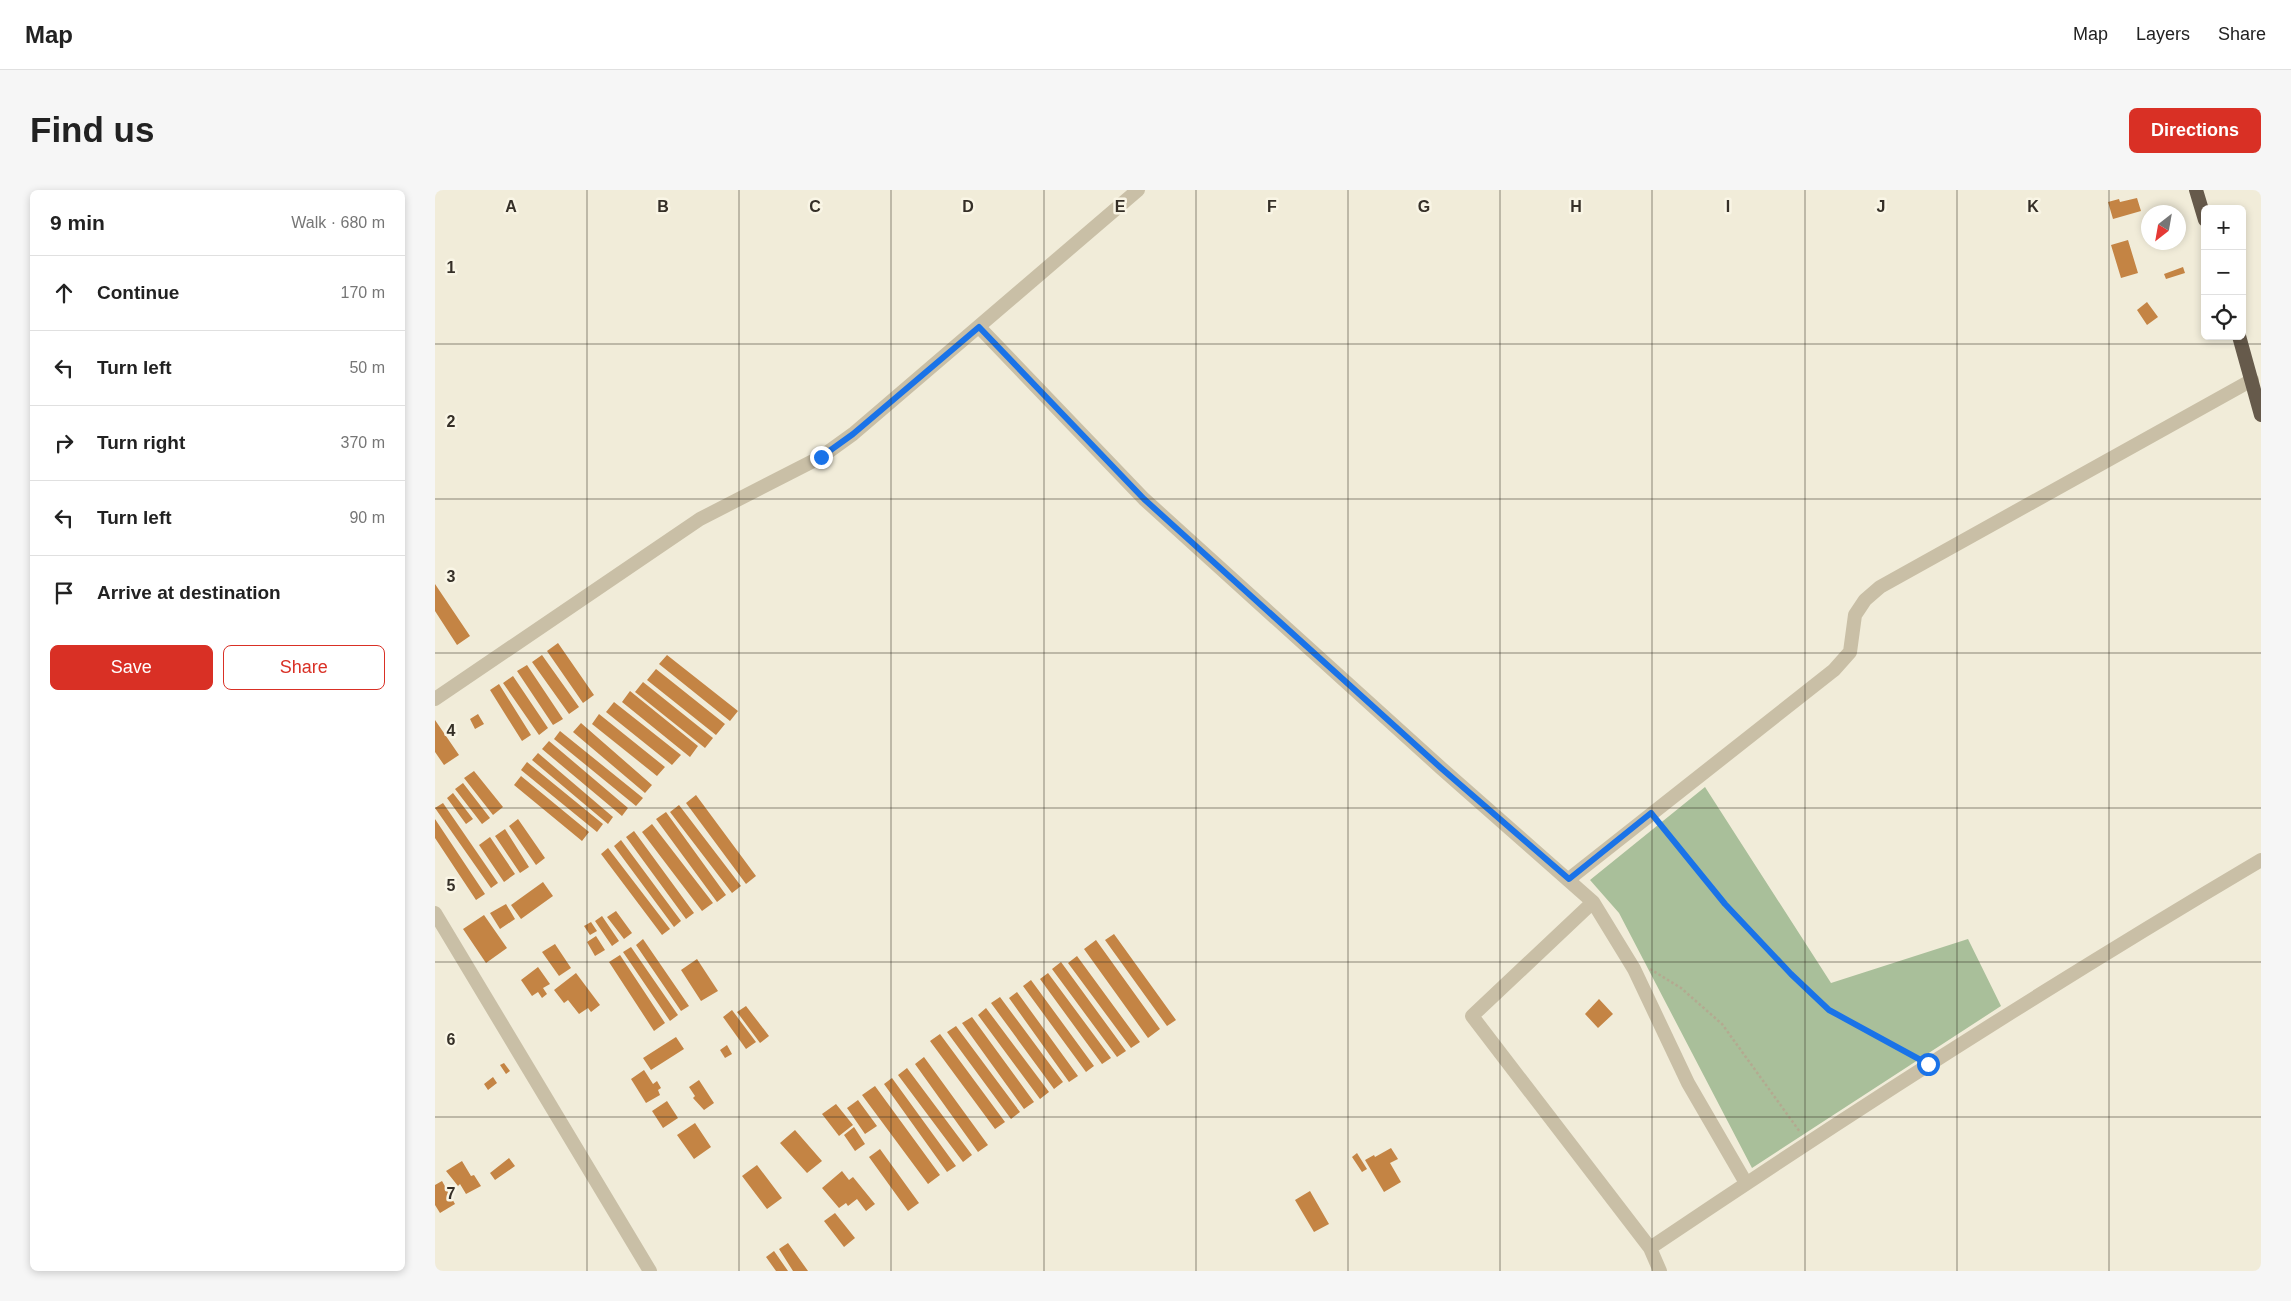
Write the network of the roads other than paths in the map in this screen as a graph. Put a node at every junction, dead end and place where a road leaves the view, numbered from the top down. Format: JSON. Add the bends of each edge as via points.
{"nodes":[{"id":1,"x":1138,"y":190,"type":"edge"},
{"id":2,"x":2196,"y":190,"type":"edge"},
{"id":3,"x":2201,"y":207,"type":"edge"},
{"id":4,"x":979,"y":327,"type":"junction"},
{"id":5,"x":2240,"y":340,"type":"edge"},
{"id":6,"x":2252,"y":380,"type":"junction"},
{"id":7,"x":2261,"y":415,"type":"edge"},
{"id":8,"x":435,"y":698,"type":"edge"},
{"id":9,"x":2261,"y":860,"type":"edge"},
{"id":10,"x":1569,"y":879,"type":"junction"},
{"id":11,"x":1593,"y":902,"type":"junction"},
{"id":12,"x":435,"y":913,"type":"edge"},
{"id":13,"x":1746,"y":1182,"type":"junction"},
{"id":14,"x":1649,"y":1248,"type":"junction"},
{"id":15,"x":649,"y":1271,"type":"edge"},
{"id":16,"x":1660,"y":1271,"type":"edge"}],
"edges":[{"from":1,"to":4,"type":"street"},
{"from":2,"to":3,"type":"highway"},
{"from":4,"to":8,"type":"street","via":[[853,434],[821,457],[700,520]]},
{"from":4,"to":10,"type":"street","via":[[1144,499],[1441,768]]},
{"from":5,"to":6,"type":"highway"},
{"from":6,"to":7,"type":"highway"},
{"from":6,"to":10,"type":"street","via":[[1880,587],[1865,600],[1855,616],[1850,652],[1834,670]]},
{"from":9,"to":13,"type":"street","via":[[1928,1064]]},
{"from":10,"to":11,"type":"street"},
{"from":11,"to":13,"type":"street","via":[[1634,969],[1687,1083]]},
{"from":11,"to":14,"type":"street","via":[[1472,1016]]},
{"from":12,"to":15,"type":"street"},
{"from":13,"to":14,"type":"street"},
{"from":14,"to":16,"type":"street"}]}
